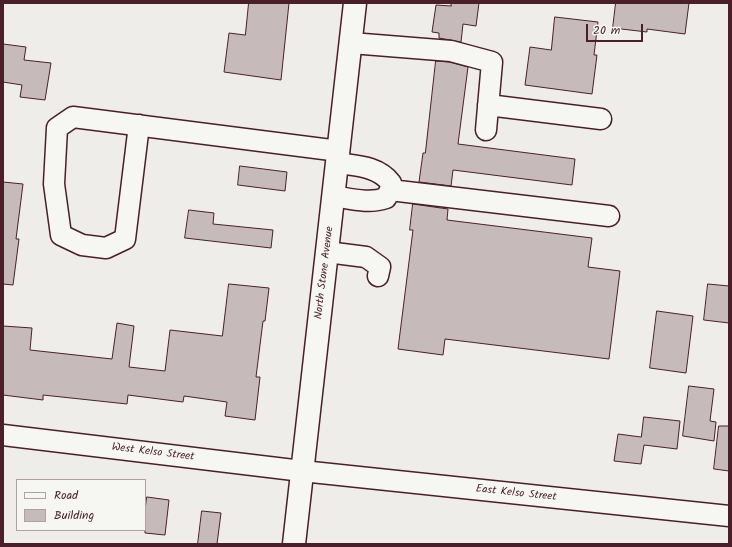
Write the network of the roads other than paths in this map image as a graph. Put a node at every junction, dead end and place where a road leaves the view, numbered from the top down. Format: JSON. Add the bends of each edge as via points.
{"nodes":[{"id":1,"x":355,"y":3,"type":"edge"},
{"id":2,"x":351,"y":43,"type":"junction"},
{"id":3,"x":488,"y":105,"type":"junction"},
{"id":4,"x":601,"y":119,"type":"dead end"},
{"id":5,"x":139,"y":125,"type":"junction"},
{"id":6,"x":486,"y":130,"type":"dead end"},
{"id":7,"x":338,"y":157,"type":"junction"},
{"id":8,"x":390,"y":190,"type":"junction"},
{"id":9,"x":333,"y":196,"type":"junction"},
{"id":10,"x":609,"y":216,"type":"dead end"},
{"id":11,"x":327,"y":252,"type":"junction"},
{"id":12,"x":378,"y":276,"type":"dead end"},
{"id":13,"x":3,"y":435,"type":"edge"},
{"id":14,"x":302,"y":471,"type":"junction"},
{"id":15,"x":729,"y":516,"type":"edge"},
{"id":16,"x":294,"y":544,"type":"edge"}],
"edges":[{"from":1,"to":2,"type":"main road","name":"North Stone Avenue"},
{"from":2,"to":3,"type":"street","via":[[451,50],[492,62]]},
{"from":2,"to":7,"type":"main road","name":"North Stone Avenue"},
{"from":3,"to":4,"type":"street"},
{"from":3,"to":6,"type":"street"},
{"from":5,"to":5,"type":"street","via":[[74,117],[57,128],[54,184],[61,235],[82,245],[106,248],[125,239]]},
{"from":5,"to":7,"type":"street"},
{"from":7,"to":8,"type":"street","via":[[374,169],[391,183]]},
{"from":7,"to":9,"type":"main road","name":"North Stone Avenue"},
{"from":8,"to":9,"type":"street","via":[[386,198],[376,201]]},
{"from":8,"to":10,"type":"street"},
{"from":9,"to":11,"type":"main road","name":"North Stone Avenue"},
{"from":11,"to":12,"type":"street","via":[[366,256],[380,267]]},
{"from":11,"to":14,"type":"main road","name":"North Stone Avenue"},
{"from":13,"to":14,"type":"street","name":"West Kelso Street"},
{"from":14,"to":15,"type":"street","name":"East Kelso Street"},
{"from":14,"to":16,"type":"main road","name":"North Stone Avenue"}]}
